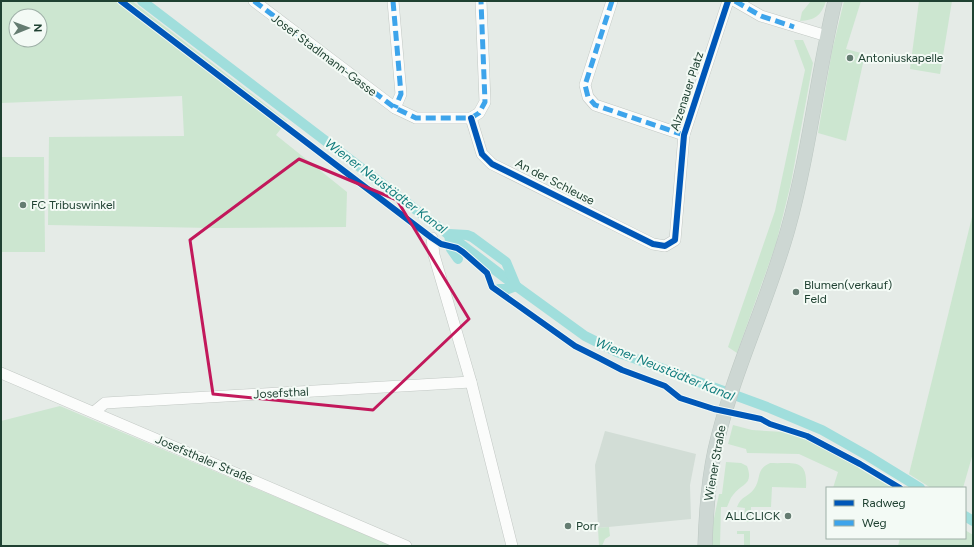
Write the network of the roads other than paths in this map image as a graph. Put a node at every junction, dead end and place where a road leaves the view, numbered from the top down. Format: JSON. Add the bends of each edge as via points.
{"nodes":[{"id":1,"x":254,"y":1,"type":"edge"},
{"id":2,"x":393,"y":1,"type":"edge"},
{"id":3,"x":481,"y":1,"type":"edge"},
{"id":4,"x":612,"y":1,"type":"edge"},
{"id":5,"x":728,"y":1,"type":"edge"},
{"id":6,"x":735,"y":1,"type":"edge"},
{"id":7,"x":835,"y":1,"type":"edge"},
{"id":8,"x":826,"y":36,"type":"junction"},
{"id":9,"x":395,"y":108,"type":"junction"},
{"id":10,"x":472,"y":118,"type":"junction"},
{"id":11,"x":684,"y":135,"type":"junction"},
{"id":12,"x":432,"y":238,"type":"dead end"},
{"id":13,"x":653,"y":244,"type":"joint"},
{"id":14,"x":1,"y":373,"type":"edge"},
{"id":15,"x":471,"y":382,"type":"junction"},
{"id":16,"x":94,"y":412,"type":"junction"},
{"id":17,"x":406,"y":546,"type":"edge"},
{"id":18,"x":512,"y":546,"type":"edge"},
{"id":19,"x":705,"y":546,"type":"edge"}],
"edges":[{"from":1,"to":9,"type":"street","name":"Josef Stadlmann-Gasse"},
{"from":2,"to":9,"type":"street","via":[[401,94]]},
{"from":3,"to":10,"type":"street","via":[[485,102]]},
{"from":4,"to":11,"type":"street","via":[[585,85],[588,97],[595,105]]},
{"from":5,"to":11,"type":"street","name":"Alzenauer Platz"},
{"from":6,"to":8,"type":"street","via":[[761,16]]},
{"from":7,"to":8,"type":"main road","name":"Wiener Straße"},
{"from":8,"to":19,"type":"main road","name":"Wiener Straße","via":[[800,184],[788,229],[775,274],[734,383],[715,450],[708,485]]},
{"from":9,"to":10,"type":"street","name":"Josef Stadlmann-Gasse","via":[[416,118]]},
{"from":10,"to":13,"type":"street","name":"An der Schleuse","via":[[482,154],[492,164]]},
{"from":11,"to":13,"type":"street","name":"Alzenauer Platz","via":[[674,240],[665,246]]},
{"from":12,"to":15,"type":"street","via":[[434,255]]},
{"from":14,"to":16,"type":"street","name":"Josefsthaler Straße"},
{"from":15,"to":16,"type":"street","name":"Josefsthal","via":[[105,403]]},
{"from":15,"to":18,"type":"street"},
{"from":16,"to":17,"type":"street","name":"Josefsthaler Straße"}]}
